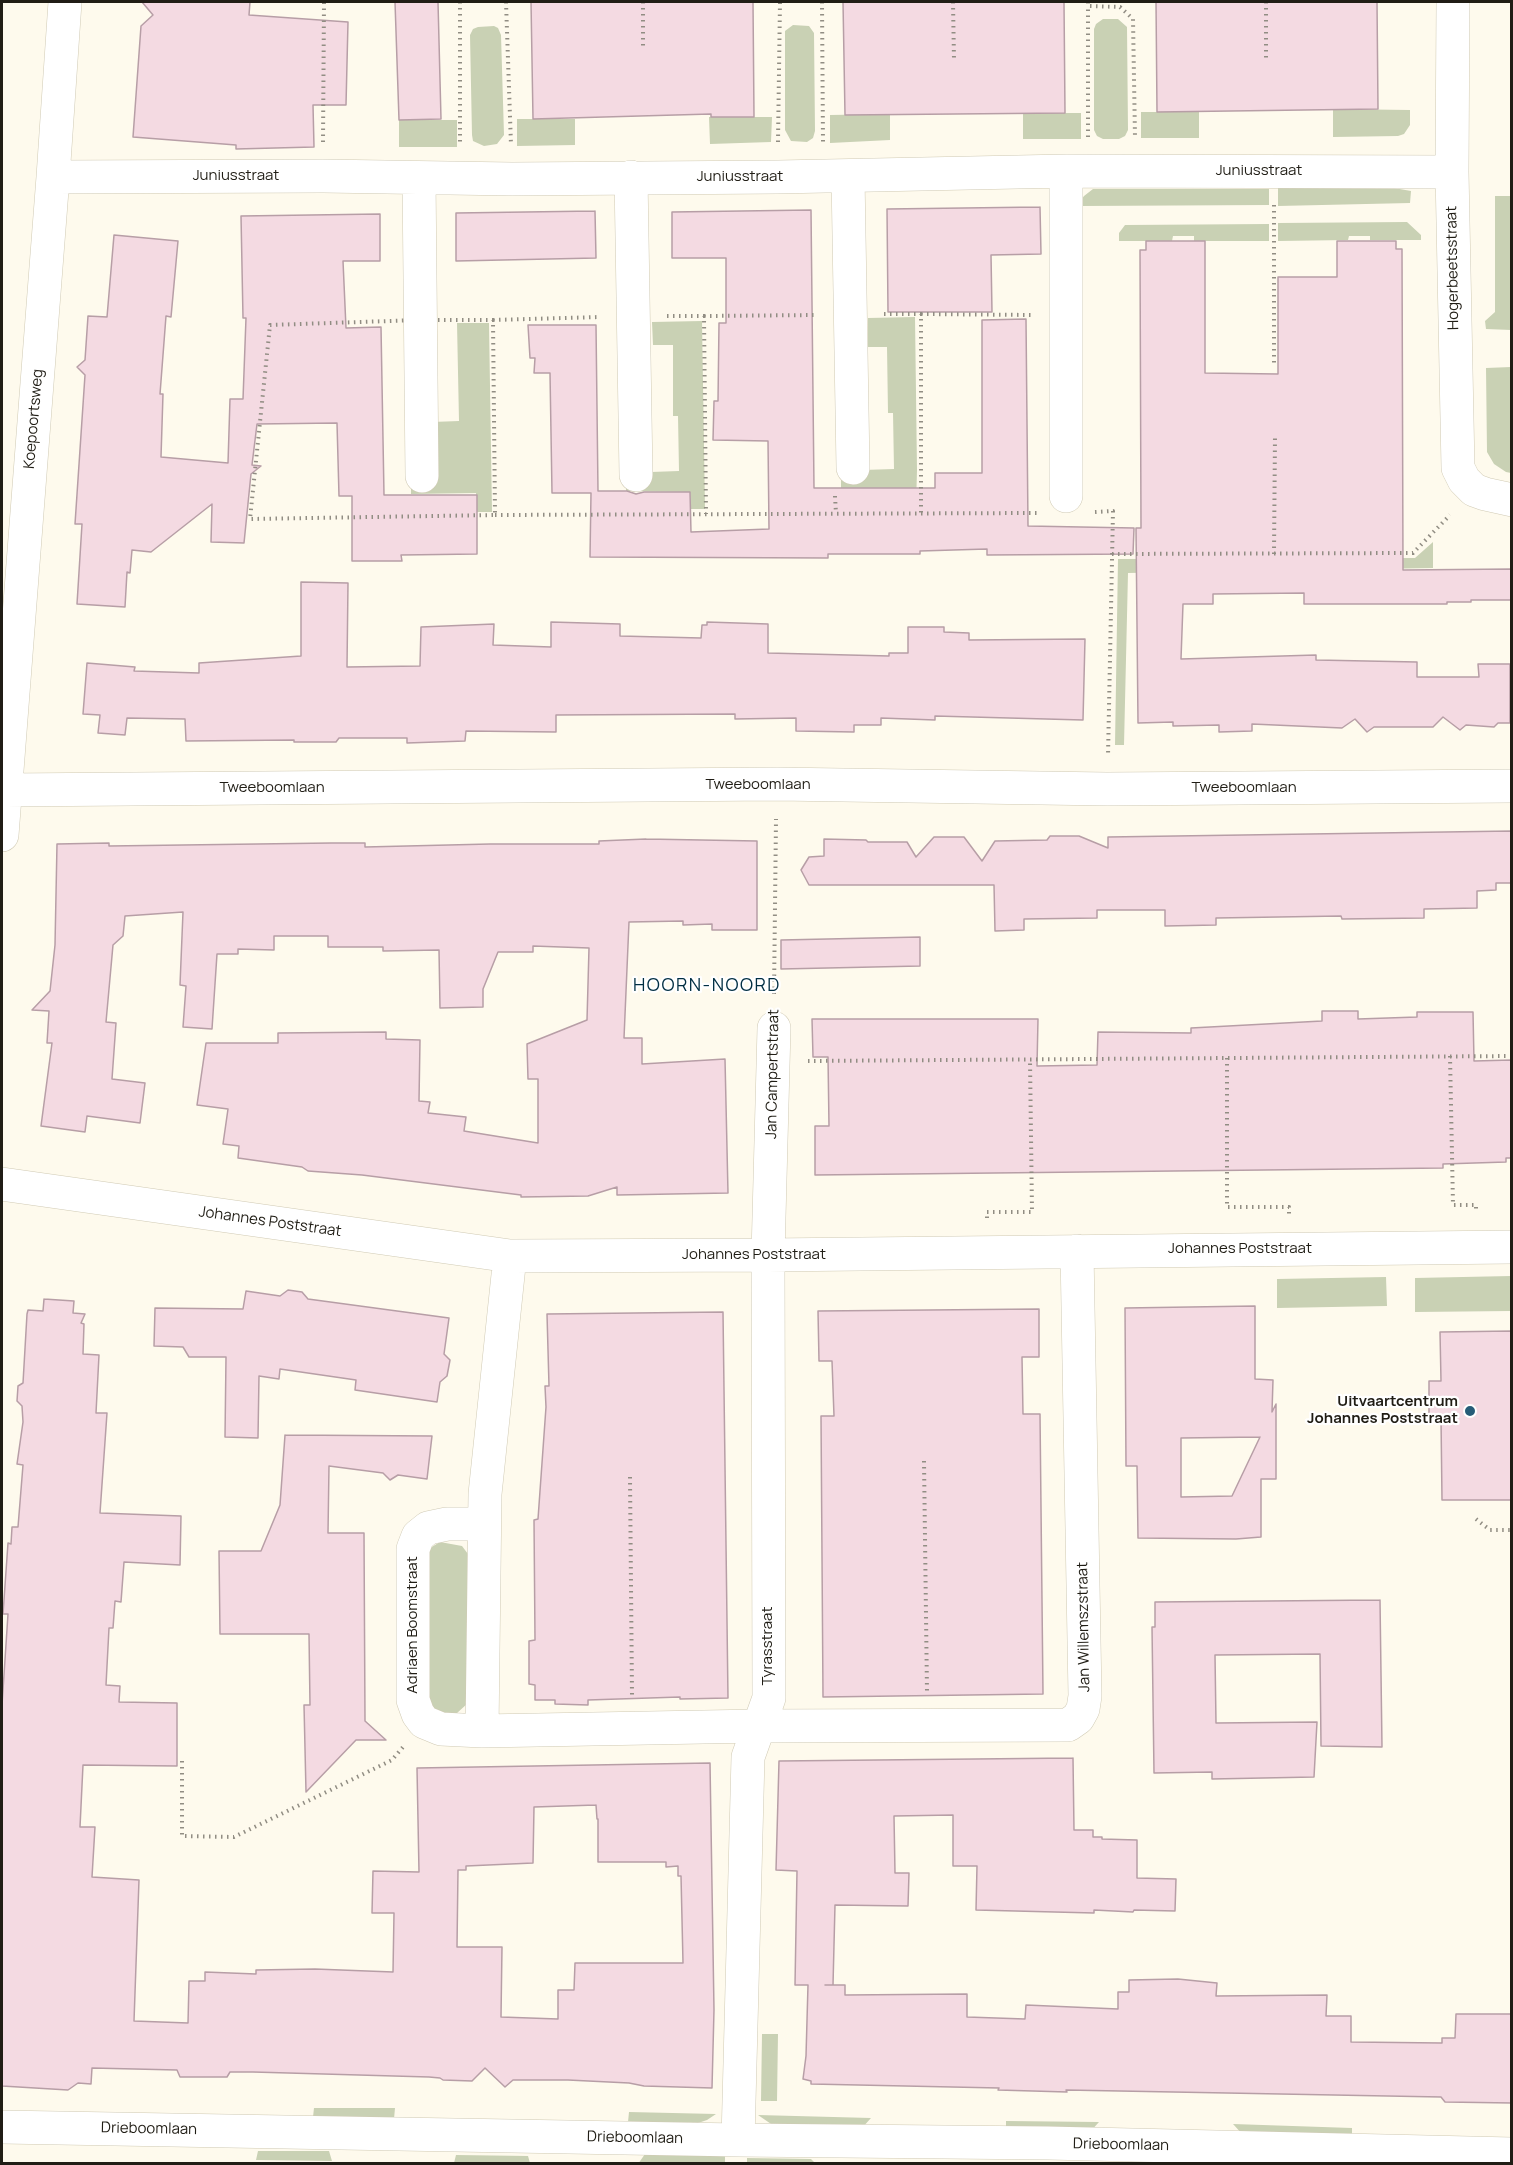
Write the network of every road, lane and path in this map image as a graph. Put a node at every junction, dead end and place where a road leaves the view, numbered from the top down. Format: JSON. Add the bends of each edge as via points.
{"nodes":[{"id":1,"x":65,"y":2,"type":"edge"},
{"id":2,"x":324,"y":2,"type":"edge"},
{"id":3,"x":460,"y":2,"type":"edge"},
{"id":4,"x":506,"y":2,"type":"edge"},
{"id":5,"x":642,"y":2,"type":"edge"},
{"id":6,"x":780,"y":2,"type":"edge"},
{"id":7,"x":822,"y":2,"type":"edge"},
{"id":8,"x":954,"y":2,"type":"edge"},
{"id":9,"x":1266,"y":2,"type":"edge"},
{"id":10,"x":1453,"y":2,"type":"edge"},
{"id":11,"x":1088,"y":4,"type":"edge"},
{"id":12,"x":643,"y":49,"type":"dead end"},
{"id":13,"x":954,"y":60,"type":"dead end"},
{"id":14,"x":1266,"y":61,"type":"dead end"},
{"id":15,"x":1077,"y":171,"type":"junction"},
{"id":16,"x":1135,"y":171,"type":"junction"},
{"id":17,"x":1274,"y":172,"type":"junction"},
{"id":18,"x":1452,"y":172,"type":"junction"},
{"id":19,"x":322,"y":176,"type":"junction"},
{"id":20,"x":836,"y":176,"type":"junction"},
{"id":21,"x":53,"y":177,"type":"junction"},
{"id":22,"x":631,"y":177,"type":"junction"},
{"id":23,"x":778,"y":177,"type":"junction"},
{"id":24,"x":419,"y":178,"type":"junction"},
{"id":25,"x":461,"y":178,"type":"junction"},
{"id":26,"x":512,"y":179,"type":"junction"},
{"id":27,"x":921,"y":314,"type":"junction"},
{"id":28,"x":851,"y":315,"type":"junction"},
{"id":29,"x":1066,"y":315,"type":"junction"},
{"id":30,"x":634,"y":316,"type":"junction"},
{"id":31,"x":704,"y":316,"type":"junction"},
{"id":32,"x":420,"y":320,"type":"junction"},
{"id":33,"x":493,"y":320,"type":"junction"},
{"id":34,"x":1274,"y":367,"type":"dead end"},
{"id":35,"x":1275,"y":435,"type":"dead end"},
{"id":36,"x":853,"y":468,"type":"dead end"},
{"id":37,"x":636,"y":475,"type":"dead end"},
{"id":38,"x":422,"y":477,"type":"dead end"},
{"id":39,"x":1474,"y":490,"type":"junction"},
{"id":40,"x":1512,"y":500,"type":"edge"},
{"id":41,"x":1066,"y":504,"type":"junction"},
{"id":42,"x":921,"y":513,"type":"junction"},
{"id":43,"x":706,"y":514,"type":"junction"},
{"id":44,"x":495,"y":516,"type":"junction"},
{"id":45,"x":1112,"y":554,"type":"junction"},
{"id":46,"x":1274,"y":554,"type":"junction"},
{"id":47,"x":777,"y":784,"type":"junction"},
{"id":48,"x":1512,"y":786,"type":"edge"},
{"id":49,"x":1107,"y":789,"type":"junction"},
{"id":50,"x":5,"y":790,"type":"junction"},
{"id":51,"x":2,"y":836,"type":"edge"},
{"id":52,"x":774,"y":1028,"type":"joint"},
{"id":53,"x":1450,"y":1056,"type":"junction"},
{"id":54,"x":1512,"y":1056,"type":"edge"},
{"id":55,"x":1227,"y":1058,"type":"junction"},
{"id":56,"x":1030,"y":1060,"type":"junction"},
{"id":57,"x":774,"y":1061,"type":"junction"},
{"id":58,"x":2,"y":1184,"type":"edge"},
{"id":59,"x":1476,"y":1215,"type":"dead end"},
{"id":60,"x":1289,"y":1217,"type":"dead end"},
{"id":61,"x":1512,"y":1247,"type":"edge"},
{"id":62,"x":1077,"y":1251,"type":"junction"},
{"id":63,"x":987,"y":1252,"type":"junction"},
{"id":64,"x":510,"y":1256,"type":"junction"},
{"id":65,"x":768,"y":1256,"type":"junction"},
{"id":66,"x":924,"y":1461,"type":"dead end"},
{"id":67,"x":630,"y":1477,"type":"dead end"},
{"id":68,"x":1476,"y":1519,"type":"dead end"},
{"id":69,"x":484,"y":1524,"type":"junction"},
{"id":70,"x":1512,"y":1530,"type":"edge"},
{"id":71,"x":424,"y":1722,"type":"junction"},
{"id":72,"x":928,"y":1725,"type":"junction"},
{"id":73,"x":759,"y":1726,"type":"junction"},
{"id":74,"x":633,"y":1729,"type":"junction"},
{"id":75,"x":482,"y":1731,"type":"junction"},
{"id":76,"x":182,"y":1761,"type":"dead end"},
{"id":77,"x":2,"y":2127,"type":"edge"},
{"id":78,"x":738,"y":2140,"type":"junction"},
{"id":79,"x":1048,"y":2153,"type":"edge"},
{"id":80,"x":1512,"y":2154,"type":"edge"},
{"id":81,"x":1268,"y":2156,"type":"edge"}],
"edges":[{"from":1,"to":21,"type":"street","name":"Koepoortsweg"},
{"from":2,"to":19,"type":"path"},
{"from":3,"to":25,"type":"path"},
{"from":4,"to":26,"type":"path"},
{"from":5,"to":12,"type":"path"},
{"from":6,"to":23,"type":"path"},
{"from":7,"to":20,"type":"path"},
{"from":8,"to":13,"type":"path"},
{"from":9,"to":14,"type":"path"},
{"from":10,"to":18,"type":"street","name":"Hogerbeetsstraat"},
{"from":11,"to":15,"type":"path"},
{"from":11,"to":16,"type":"path","via":[[1120,7],[1133,19]]},
{"from":15,"to":16,"type":"street","name":"Juniusstraat"},
{"from":15,"to":20,"type":"street","name":"Juniusstraat"},
{"from":15,"to":29,"type":"street"},
{"from":16,"to":17,"type":"street","name":"Juniusstraat"},
{"from":17,"to":18,"type":"street","name":"Juniusstraat"},
{"from":17,"to":34,"type":"path"},
{"from":18,"to":39,"type":"street","name":"Hogerbeetsstraat","via":[[1458,468]]},
{"from":19,"to":21,"type":"street","name":"Juniusstraat"},
{"from":19,"to":24,"type":"street","name":"Juniusstraat"},
{"from":20,"to":23,"type":"street","name":"Juniusstraat"},
{"from":20,"to":28,"type":"street"},
{"from":21,"to":50,"type":"street","name":"Koepoortsweg"},
{"from":22,"to":23,"type":"street","name":"Juniusstraat"},
{"from":22,"to":26,"type":"street","name":"Juniusstraat"},
{"from":22,"to":30,"type":"street"},
{"from":24,"to":25,"type":"street","name":"Juniusstraat"},
{"from":24,"to":32,"type":"street"},
{"from":25,"to":26,"type":"street","name":"Juniusstraat"},
{"from":27,"to":28,"type":"path"},
{"from":27,"to":29,"type":"path"},
{"from":27,"to":42,"type":"path"},
{"from":28,"to":31,"type":"path"},
{"from":28,"to":36,"type":"street"},
{"from":29,"to":41,"type":"street"},
{"from":30,"to":31,"type":"path"},
{"from":30,"to":33,"type":"path"},
{"from":30,"to":37,"type":"street"},
{"from":31,"to":43,"type":"path"},
{"from":32,"to":33,"type":"path"},
{"from":32,"to":38,"type":"street"},
{"from":32,"to":44,"type":"path","via":[[270,325],[250,519]]},
{"from":33,"to":44,"type":"path"},
{"from":35,"to":46,"type":"path"},
{"from":39,"to":40,"type":"street"},
{"from":39,"to":46,"type":"path","via":[[1413,553]]},
{"from":41,"to":42,"type":"path"},
{"from":41,"to":45,"type":"path","via":[[1113,511]]},
{"from":42,"to":43,"type":"path"},
{"from":43,"to":44,"type":"path"},
{"from":45,"to":46,"type":"path"},
{"from":45,"to":49,"type":"path"},
{"from":47,"to":49,"type":"street","name":"Tweeboomlaan"},
{"from":47,"to":50,"type":"street","name":"Tweeboomlaan"},
{"from":47,"to":52,"type":"path","name":"Jan Campertstraat"},
{"from":48,"to":49,"type":"street","name":"Tweeboomlaan"},
{"from":50,"to":51,"type":"street","name":"Koepoortsweg"},
{"from":52,"to":57,"type":"street","name":"Jan Campertstraat"},
{"from":53,"to":54,"type":"path"},
{"from":53,"to":55,"type":"path"},
{"from":53,"to":59,"type":"path","via":[[1453,1205],[1476,1205]]},
{"from":55,"to":56,"type":"path"},
{"from":55,"to":60,"type":"path","via":[[1227,1207],[1289,1207]]},
{"from":56,"to":57,"type":"path"},
{"from":56,"to":63,"type":"path","via":[[1032,1212],[987,1212]]},
{"from":57,"to":65,"type":"street","name":"Jan Campertstraat"},
{"from":58,"to":64,"type":"street","name":"Johannes Poststraat"},
{"from":61,"to":62,"type":"street","name":"Johannes Poststraat"},
{"from":62,"to":63,"type":"street","name":"Johannes Poststraat"},
{"from":62,"to":72,"type":"street","name":"Jan Willemszstraat","via":[[1083,1709],[1068,1725]]},
{"from":63,"to":65,"type":"street","name":"Johannes Poststraat"},
{"from":64,"to":65,"type":"street","name":"Johannes Poststraat"},
{"from":64,"to":69,"type":"street"},
{"from":65,"to":73,"type":"street","name":"Tyrasstraat","via":[[769,1698]]},
{"from":66,"to":72,"type":"path"},
{"from":67,"to":74,"type":"path"},
{"from":68,"to":70,"type":"path","via":[[1490,1530]]},
{"from":69,"to":71,"type":"street","name":"Adriaen Boomstraat","via":[[428,1528],[417,1536],[413,1549],[413,1700]]},
{"from":69,"to":75,"type":"street"},
{"from":71,"to":75,"type":"street","via":[[441,1729]]},
{"from":71,"to":76,"type":"path","via":[[392,1760],[234,1837],[182,1836]]},
{"from":72,"to":73,"type":"street","name":"Jan Willemszstraat"},
{"from":73,"to":74,"type":"street"},
{"from":73,"to":78,"type":"street","name":"Tyrasstraat","via":[[748,1757]]},
{"from":74,"to":75,"type":"street"},
{"from":77,"to":78,"type":"street","name":"Drieboomlaan"},
{"from":78,"to":79,"type":"street","name":"Drieboomlaan"},
{"from":79,"to":81,"type":"street","name":"Drieboomlaan"},
{"from":80,"to":81,"type":"street","name":"Drieboomlaan"}]}
